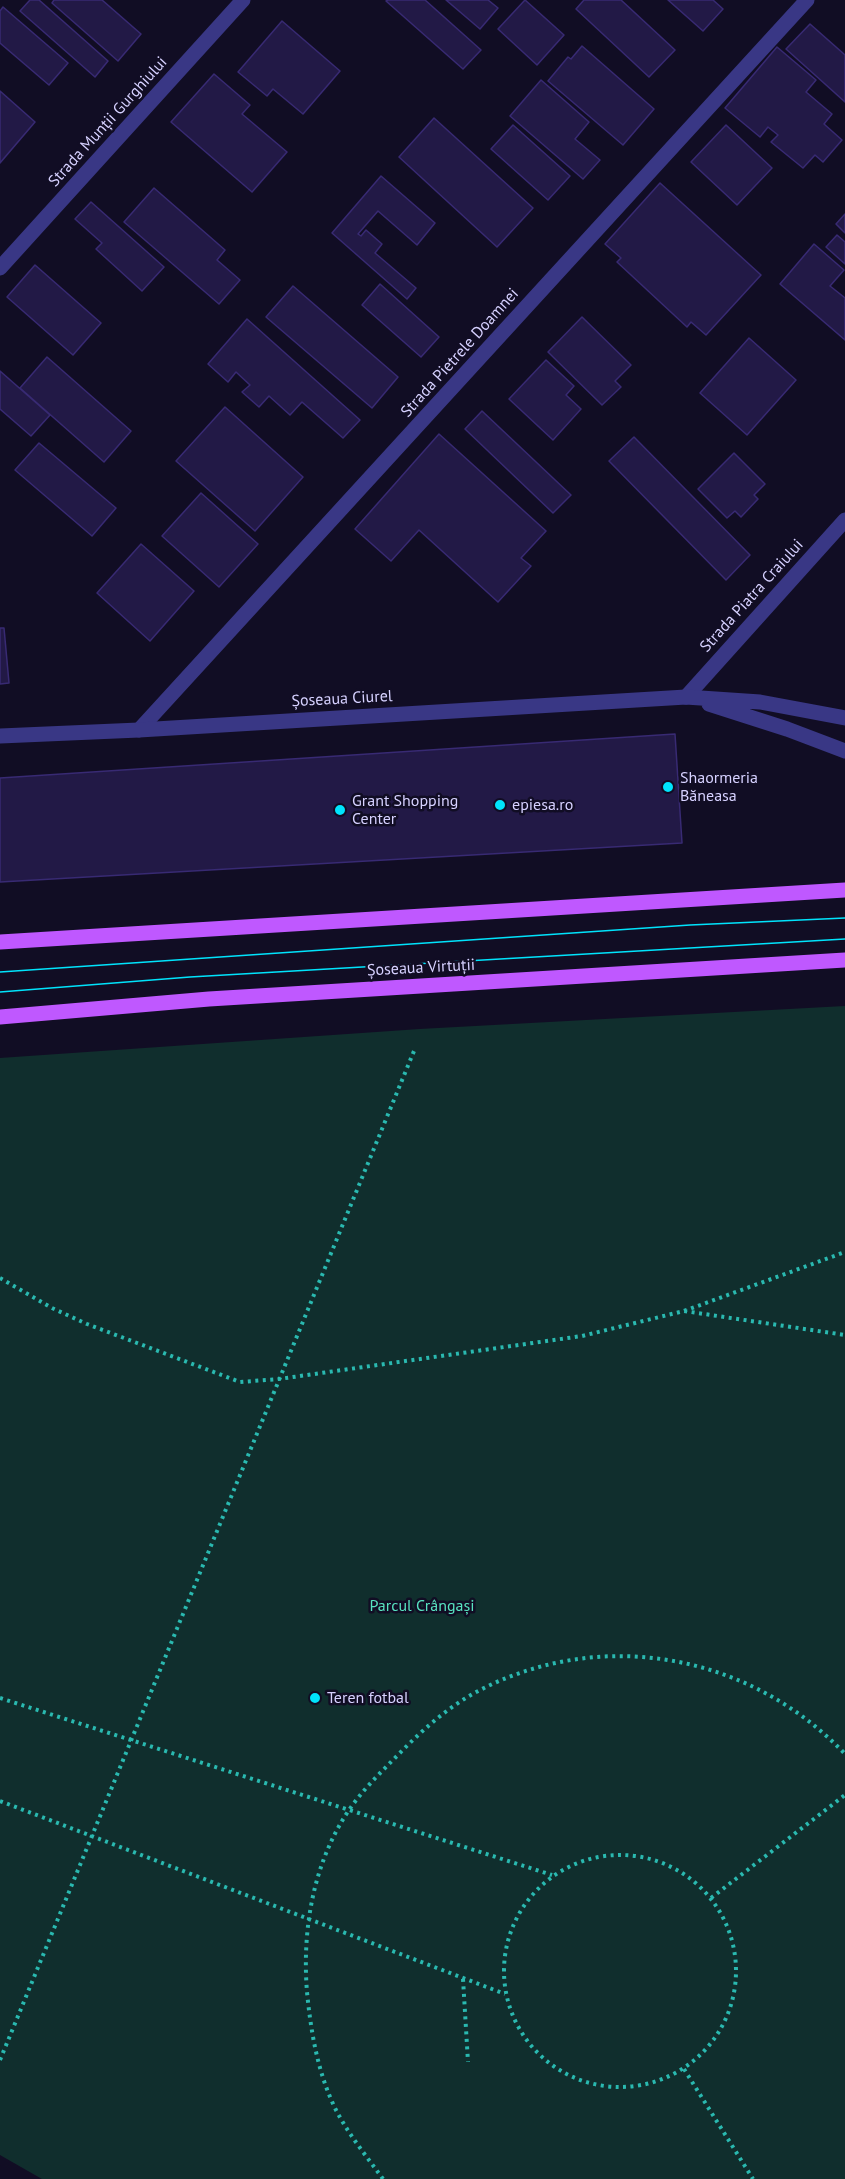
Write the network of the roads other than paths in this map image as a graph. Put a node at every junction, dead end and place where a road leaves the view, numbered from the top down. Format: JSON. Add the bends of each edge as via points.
{"nodes":[{"id":1,"x":243,"y":0,"type":"edge"},
{"id":2,"x":807,"y":0,"type":"edge"},
{"id":3,"x":0,"y":268,"type":"edge"},
{"id":4,"x":845,"y":520,"type":"edge"},
{"id":5,"x":686,"y":697,"type":"junction"},
{"id":6,"x":845,"y":718,"type":"edge"},
{"id":7,"x":139,"y":730,"type":"junction"},
{"id":8,"x":0,"y":736,"type":"edge"},
{"id":9,"x":845,"y":751,"type":"edge"},
{"id":10,"x":845,"y":890,"type":"edge"},
{"id":11,"x":0,"y":942,"type":"edge"},
{"id":12,"x":845,"y":960,"type":"edge"},
{"id":13,"x":0,"y":1017,"type":"edge"}],
"edges":[{"from":1,"to":3,"type":"street","name":"Strada Munții Gurghiului"},
{"from":2,"to":7,"type":"street","name":"Strada Pietrele Doamnei"},
{"from":4,"to":5,"type":"street","name":"Strada Piatra Craiului"},
{"from":5,"to":6,"type":"street","name":"Șoseaua Ciurel","via":[[760,702]]},
{"from":5,"to":7,"type":"street","name":"Șoseaua Ciurel"},
{"from":5,"to":9,"type":"street","name":"Șoseaua Ciurel"},
{"from":7,"to":8,"type":"street","name":"Șoseaua Ciurel"},
{"from":10,"to":11,"type":"main road"},
{"from":12,"to":13,"type":"main road","name":"Șoseaua Virtuții","via":[[208,999]]}]}
